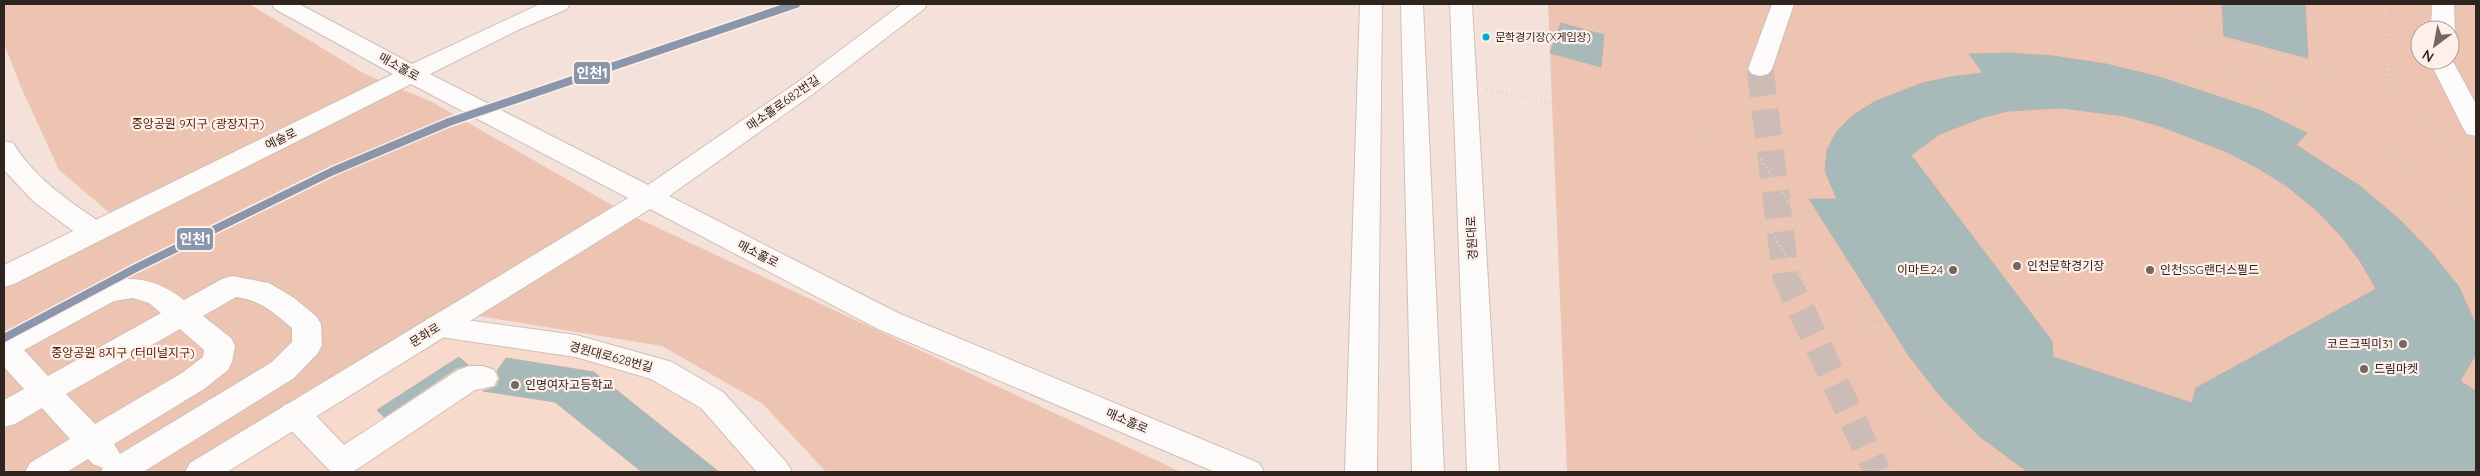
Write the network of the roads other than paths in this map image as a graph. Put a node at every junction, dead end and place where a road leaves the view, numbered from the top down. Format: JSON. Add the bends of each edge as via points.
{"nodes":[{"id":1,"x":283,"y":4,"type":"edge"},
{"id":2,"x":559,"y":4,"type":"edge"},
{"id":3,"x":916,"y":4,"type":"edge"},
{"id":4,"x":1371,"y":4,"type":"edge"},
{"id":5,"x":1412,"y":4,"type":"edge"},
{"id":6,"x":1461,"y":4,"type":"edge"},
{"id":7,"x":1783,"y":4,"type":"edge"},
{"id":8,"x":2443,"y":4,"type":"edge"},
{"id":9,"x":2443,"y":20,"type":"edge"},
{"id":10,"x":1760,"y":69,"type":"tunnel mouth"},
{"id":11,"x":2446,"y":70,"type":"edge"},
{"id":12,"x":411,"y":74,"type":"junction"},
{"id":13,"x":2476,"y":128,"type":"edge"},
{"id":14,"x":4,"y":149,"type":"edge"},
{"id":15,"x":648,"y":198,"type":"junction"},
{"id":16,"x":94,"y":232,"type":"junction"},
{"id":17,"x":4,"y":277,"type":"edge"},
{"id":18,"x":181,"y":314,"type":"junction"},
{"id":19,"x":437,"y":327,"type":"junction"},
{"id":20,"x":4,"y":348,"type":"edge"},
{"id":21,"x":483,"y":378,"type":"dead end"},
{"id":22,"x":44,"y":392,"type":"junction"},
{"id":23,"x":295,"y":414,"type":"junction"},
{"id":24,"x":4,"y":415,"type":"edge"},
{"id":25,"x":92,"y":442,"type":"junction"},
{"id":26,"x":335,"y":468,"type":"edge"},
{"id":27,"x":41,"y":472,"type":"edge"},
{"id":28,"x":118,"y":472,"type":"edge"},
{"id":29,"x":201,"y":472,"type":"edge"},
{"id":30,"x":776,"y":472,"type":"edge"},
{"id":31,"x":1248,"y":472,"type":"edge"},
{"id":32,"x":1361,"y":472,"type":"edge"},
{"id":33,"x":1428,"y":472,"type":"edge"},
{"id":34,"x":1483,"y":472,"type":"edge"}],
"edges":[{"from":1,"to":12,"type":"main road","name":"매소홀로"},
{"from":2,"to":12,"type":"main road","name":"예술로"},
{"from":3,"to":15,"type":"main road","name":"매소홀로682번길","via":[[804,89]]},
{"from":4,"to":32,"type":"main road"},
{"from":5,"to":33,"type":"main road"},
{"from":6,"to":34,"type":"main road","name":"경원대로"},
{"from":7,"to":10,"type":"main road"},
{"from":8,"to":9,"type":"main road"},
{"from":11,"to":13,"type":"main road"},
{"from":12,"to":15,"type":"main road","name":"매소홀로"},
{"from":12,"to":16,"type":"main road","name":"예술로"},
{"from":14,"to":16,"type":"main road","via":[[16,171]]},
{"from":15,"to":19,"type":"main road","name":"문화로"},
{"from":15,"to":31,"type":"main road","name":"매소홀로","via":[[888,321]]},
{"from":16,"to":17,"type":"main road","name":"예술로"},
{"from":18,"to":20,"type":"main road","via":[[159,295],[133,288],[108,291]]},
{"from":18,"to":22,"type":"main road"},
{"from":18,"to":25,"type":"main road","via":[[220,346],[217,362],[193,382]]},
{"from":18,"to":28,"type":"main road","via":[[232,286],[259,290],[306,324],[307,345],[283,370]]},
{"from":19,"to":23,"type":"main road","name":"문화로"},
{"from":19,"to":30,"type":"main road","name":"경원대로628번길","via":[[576,346],[661,370],[712,400]]},
{"from":20,"to":22,"type":"main road"},
{"from":21,"to":26,"type":"main road","via":[[470,378]]},
{"from":22,"to":24,"type":"main road"},
{"from":22,"to":25,"type":"main road"},
{"from":23,"to":26,"type":"main road"},
{"from":23,"to":29,"type":"main road","name":"문화로"},
{"from":25,"to":27,"type":"main road"},
{"from":25,"to":28,"type":"main road"}]}
